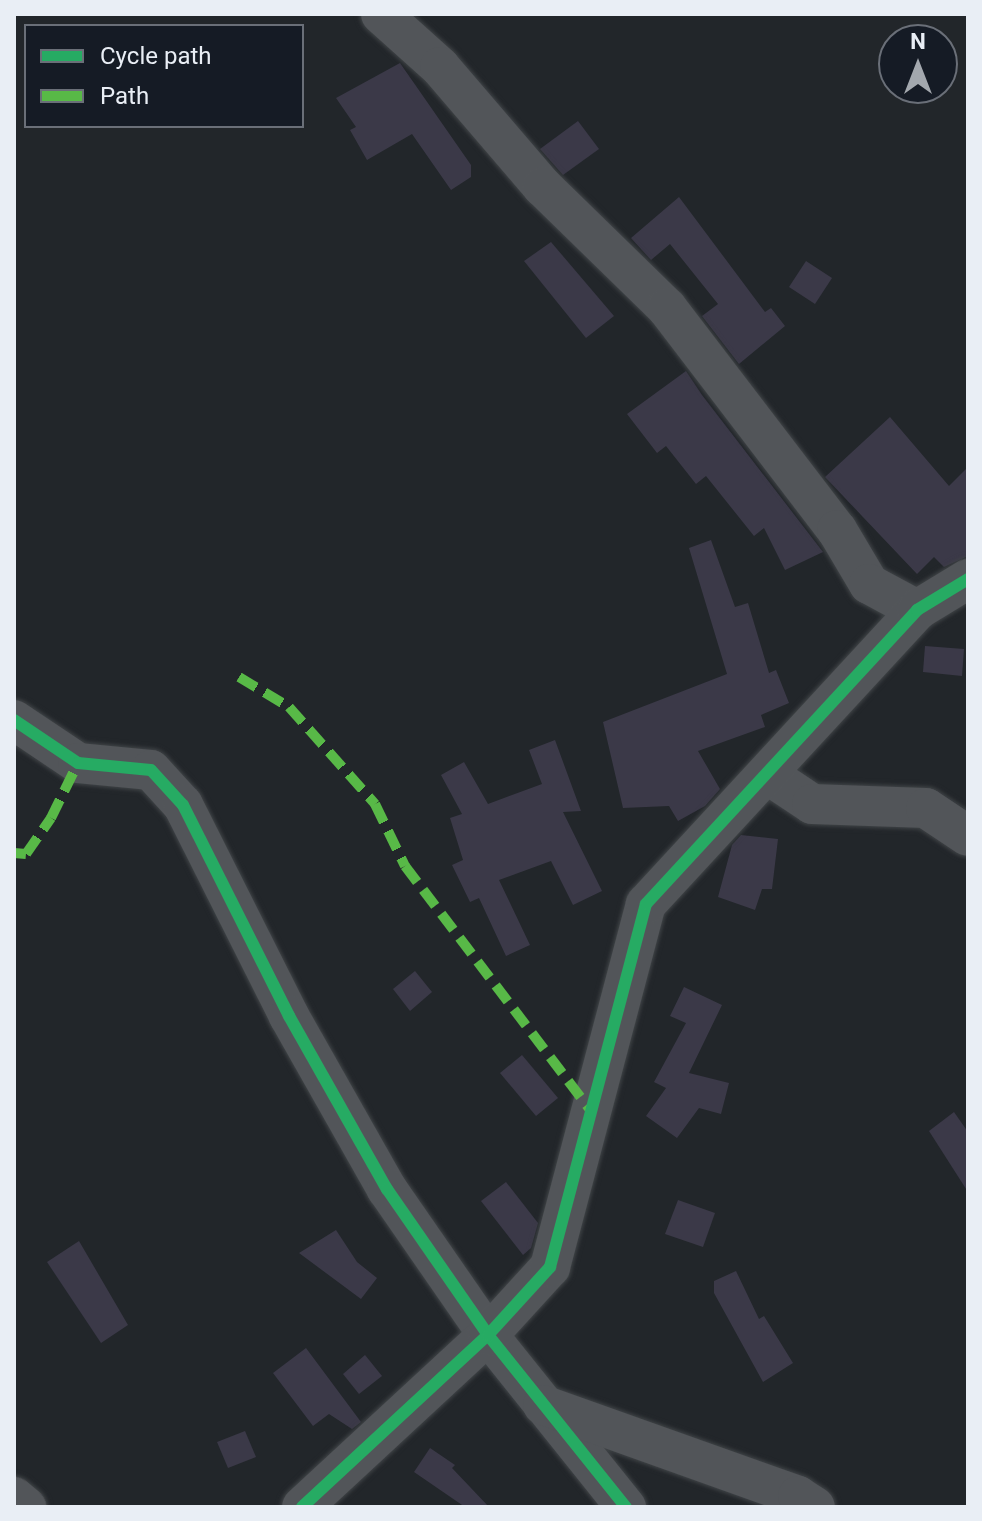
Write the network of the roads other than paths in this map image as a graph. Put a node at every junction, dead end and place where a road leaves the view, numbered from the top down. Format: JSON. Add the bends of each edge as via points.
{"nodes":[{"id":1,"x":381,"y":14,"type":"edge"},
{"id":2,"x":968,"y":579,"type":"edge"},
{"id":3,"x":917,"y":610,"type":"junction"},
{"id":4,"x":14,"y":720,"type":"edge"},
{"id":5,"x":767,"y":774,"type":"junction"},
{"id":6,"x":968,"y":836,"type":"edge"},
{"id":7,"x":488,"y":1335,"type":"junction"},
{"id":8,"x":543,"y":1405,"type":"junction"},
{"id":9,"x":14,"y":1497,"type":"edge"},
{"id":10,"x":26,"y":1507,"type":"edge"},
{"id":11,"x":302,"y":1507,"type":"edge"},
{"id":12,"x":626,"y":1507,"type":"edge"},
{"id":13,"x":815,"y":1507,"type":"edge"}],
"edges":[{"from":1,"to":3,"type":"street","via":[[440,67],[543,187],[667,308],[837,530],[869,584]]},
{"from":2,"to":3,"type":"street"},
{"from":3,"to":5,"type":"street"},
{"from":4,"to":7,"type":"street","via":[[78,763],[151,770],[183,805],[289,1016],[387,1189]]},
{"from":5,"to":6,"type":"street","via":[[812,804],[926,808]]},
{"from":5,"to":7,"type":"street","via":[[646,904],[550,1267]]},
{"from":7,"to":8,"type":"street"},
{"from":7,"to":11,"type":"street"},
{"from":8,"to":12,"type":"street"},
{"from":8,"to":13,"type":"street","via":[[798,1496]]},
{"from":9,"to":10,"type":"street"}]}
